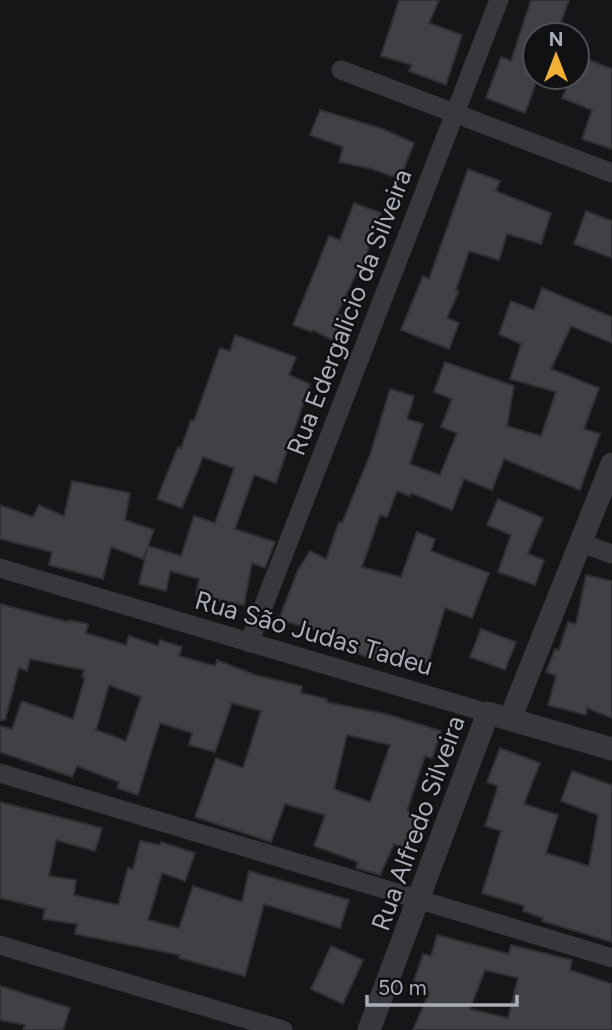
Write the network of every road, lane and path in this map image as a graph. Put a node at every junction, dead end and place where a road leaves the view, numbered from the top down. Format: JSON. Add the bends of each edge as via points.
{"nodes":[{"id":1,"x":499,"y":0,"type":"edge"},
{"id":2,"x":341,"y":70,"type":"dead end"},
{"id":3,"x":454,"y":114,"type":"junction"},
{"id":4,"x":612,"y":173,"type":"edge"},
{"id":5,"x":612,"y":464,"type":"edge"},
{"id":6,"x":581,"y":542,"type":"junction"},
{"id":7,"x":612,"y":554,"type":"edge"},
{"id":8,"x":0,"y":568,"type":"edge"},
{"id":9,"x":249,"y":643,"type":"junction"},
{"id":10,"x":499,"y":716,"type":"junction"},
{"id":11,"x":612,"y":749,"type":"edge"},
{"id":12,"x":0,"y":773,"type":"edge"},
{"id":13,"x":419,"y":901,"type":"junction"},
{"id":14,"x":0,"y":945,"type":"edge"},
{"id":15,"x":612,"y":958,"type":"edge"},
{"id":16,"x":284,"y":1030,"type":"edge"},
{"id":17,"x":369,"y":1030,"type":"edge"}],
"edges":[{"from":1,"to":3,"type":"street","name":"Rua Edergalicio da Silveira"},
{"from":2,"to":3,"type":"street"},
{"from":3,"to":4,"type":"street"},
{"from":3,"to":9,"type":"street","name":"Rua Edergalicio da Silveira"},
{"from":5,"to":6,"type":"street","name":"Rua Alfredo Silveira"},
{"from":6,"to":7,"type":"street"},
{"from":6,"to":10,"type":"street","name":"Rua Alfredo Silveira"},
{"from":8,"to":9,"type":"street","name":"Rua São Judas Tadeu"},
{"from":9,"to":10,"type":"street","name":"Rua São Judas Tadeu"},
{"from":10,"to":11,"type":"street","name":"Rua São Judas Tadeu"},
{"from":10,"to":13,"type":"street","name":"Rua Alfredo Silveira"},
{"from":12,"to":13,"type":"street"},
{"from":13,"to":15,"type":"street"},
{"from":13,"to":17,"type":"street","name":"Rua Alfredo Silveira"},
{"from":14,"to":16,"type":"street"}]}
